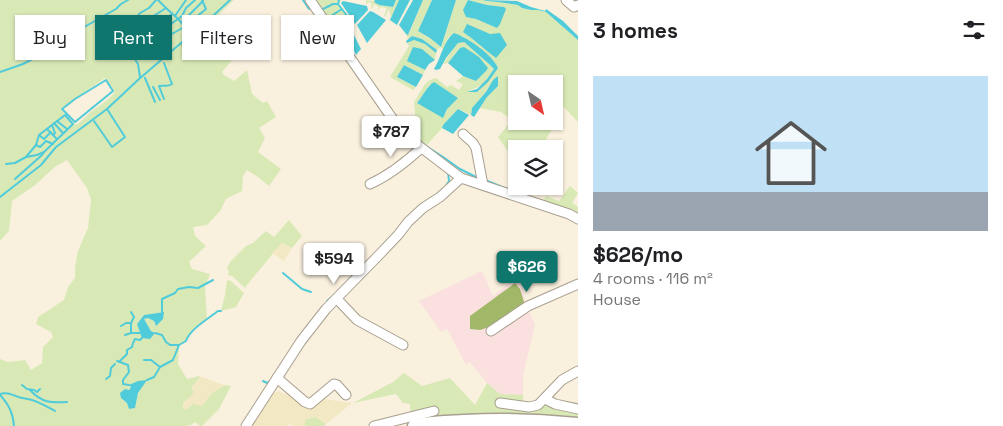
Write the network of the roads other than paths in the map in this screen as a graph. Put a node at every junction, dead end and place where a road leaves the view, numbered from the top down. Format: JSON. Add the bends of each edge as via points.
{"nodes":[{"id":1,"x":310,"y":0,"type":"edge"},
{"id":2,"x":566,"y":0,"type":"edge"},
{"id":3,"x":578,"y":5,"type":"edge"},
{"id":4,"x":463,"y":134,"type":"dead end"},
{"id":5,"x":421,"y":148,"type":"junction"},
{"id":6,"x":461,"y":178,"type":"junction"},
{"id":7,"x":370,"y":184,"type":"dead end"},
{"id":8,"x":484,"y":185,"type":"junction"},
{"id":9,"x":578,"y":219,"type":"edge"},
{"id":10,"x":578,"y":284,"type":"edge"},
{"id":11,"x":336,"y":299,"type":"junction"},
{"id":12,"x":491,"y":331,"type":"dead end"},
{"id":13,"x":403,"y":345,"type":"dead end"},
{"id":14,"x":578,"y":371,"type":"edge"},
{"id":15,"x":277,"y":378,"type":"junction"},
{"id":16,"x":346,"y":395,"type":"dead end"},
{"id":17,"x":544,"y":400,"type":"junction"},
{"id":18,"x":500,"y":403,"type":"dead end"},
{"id":19,"x":578,"y":409,"type":"edge"},
{"id":20,"x":434,"y":411,"type":"dead end"},
{"id":21,"x":578,"y":424,"type":"edge"},
{"id":22,"x":246,"y":426,"type":"edge"},
{"id":23,"x":374,"y":426,"type":"edge"},
{"id":24,"x":414,"y":426,"type":"edge"}],
"edges":[{"from":1,"to":5,"type":"street","via":[[401,131]]},
{"from":2,"to":3,"type":"street"},
{"from":4,"to":8,"type":"street","via":[[476,148]]},
{"from":5,"to":6,"type":"street"},
{"from":5,"to":7,"type":"street","via":[[404,164]]},
{"from":6,"to":8,"type":"street"},
{"from":6,"to":11,"type":"street","via":[[408,222]]},
{"from":8,"to":9,"type":"street"},
{"from":10,"to":12,"type":"street","via":[[528,306]]},
{"from":11,"to":13,"type":"street","via":[[357,320]]},
{"from":11,"to":15,"type":"street","via":[[301,341]]},
{"from":14,"to":17,"type":"street","via":[[562,380]]},
{"from":15,"to":16,"type":"street","via":[[310,404],[334,384]]},
{"from":15,"to":22,"type":"street"},
{"from":17,"to":18,"type":"street","via":[[529,407]]},
{"from":17,"to":19,"type":"street"},
{"from":20,"to":23,"type":"street"},
{"from":21,"to":24,"type":"highway","via":[[476,420]]}]}
